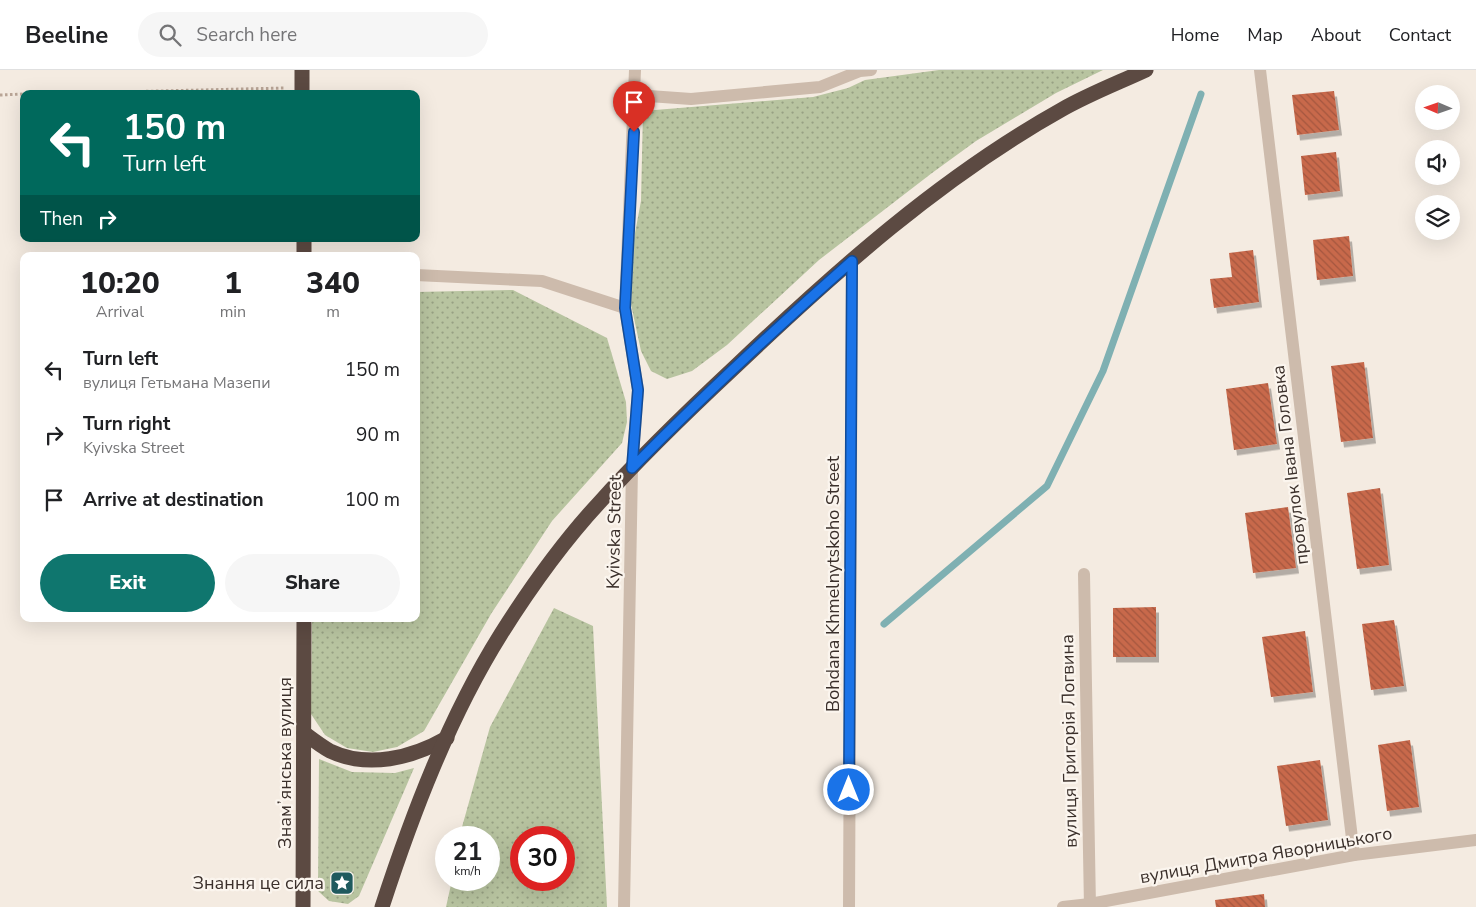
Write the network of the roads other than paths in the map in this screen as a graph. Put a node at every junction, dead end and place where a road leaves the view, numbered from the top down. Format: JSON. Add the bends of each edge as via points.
{"nodes":[{"id":1,"x":302,"y":70,"type":"edge"},
{"id":2,"x":635,"y":70,"type":"edge"},
{"id":3,"x":864,"y":70,"type":"edge"},
{"id":4,"x":1146,"y":70,"type":"edge"},
{"id":5,"x":1260,"y":70,"type":"edge"},
{"id":6,"x":302,"y":90,"type":"edge"},
{"id":7,"x":636,"y":95,"type":"junction"},
{"id":8,"x":852,"y":261,"type":"junction"},
{"id":9,"x":420,"y":275,"type":"edge"},
{"id":10,"x":625,"y":308,"type":"junction"},
{"id":11,"x":632,"y":468,"type":"junction"},
{"id":12,"x":1084,"y":574,"type":"dead end"},
{"id":13,"x":304,"y":622,"type":"edge"},
{"id":14,"x":304,"y":733,"type":"junction"},
{"id":15,"x":447,"y":738,"type":"junction"},
{"id":16,"x":1476,"y":840,"type":"edge"},
{"id":17,"x":1354,"y":856,"type":"junction"},
{"id":18,"x":1090,"y":906,"type":"edge"},
{"id":19,"x":304,"y":907,"type":"edge"},
{"id":20,"x":382,"y":907,"type":"edge"},
{"id":21,"x":624,"y":907,"type":"edge"},
{"id":22,"x":849,"y":907,"type":"edge"},
{"id":23,"x":1063,"y":907,"type":"edge"}],
"edges":[{"from":1,"to":6,"type":"highway"},
{"from":2,"to":7,"type":"street","name":"Kyivska Street"},
{"from":3,"to":7,"type":"street","via":[[820,87],[691,99]]},
{"from":4,"to":8,"type":"highway","via":[[1063,109],[1009,141],[952,180]]},
{"from":5,"to":17,"type":"street","name":"провулок Івана Головка"},
{"from":7,"to":10,"type":"street","name":"Kyivska Street"},
{"from":8,"to":11,"type":"highway","via":[[779,325]]},
{"from":8,"to":22,"type":"street","name":"Bohdana Khmelnytskoho Street"},
{"from":9,"to":10,"type":"street","via":[[542,281]]},
{"from":10,"to":11,"type":"street","name":"Kyivska Street","via":[[638,390]]},
{"from":11,"to":15,"type":"highway","via":[[592,511],[528,594],[474,683]]},
{"from":11,"to":21,"type":"street","name":"Kyivska Street"},
{"from":12,"to":18,"type":"street","name":"вулиця Григорія Логвина"},
{"from":13,"to":14,"type":"highway","name":"Знамʼянська вулиця"},
{"from":14,"to":15,"type":"highway","via":[[329,750],[350,758],[371,760],[410,755]]},
{"from":14,"to":19,"type":"highway","name":"Знамʼянська вулиця"},
{"from":15,"to":20,"type":"highway"},
{"from":16,"to":17,"type":"street","name":"вулиця Дмитра Яворницького"},
{"from":17,"to":18,"type":"street","name":"вулиця Дмитра Яворницького"},
{"from":18,"to":23,"type":"street","name":"вулиця Дмитра Яворницького"}]}
